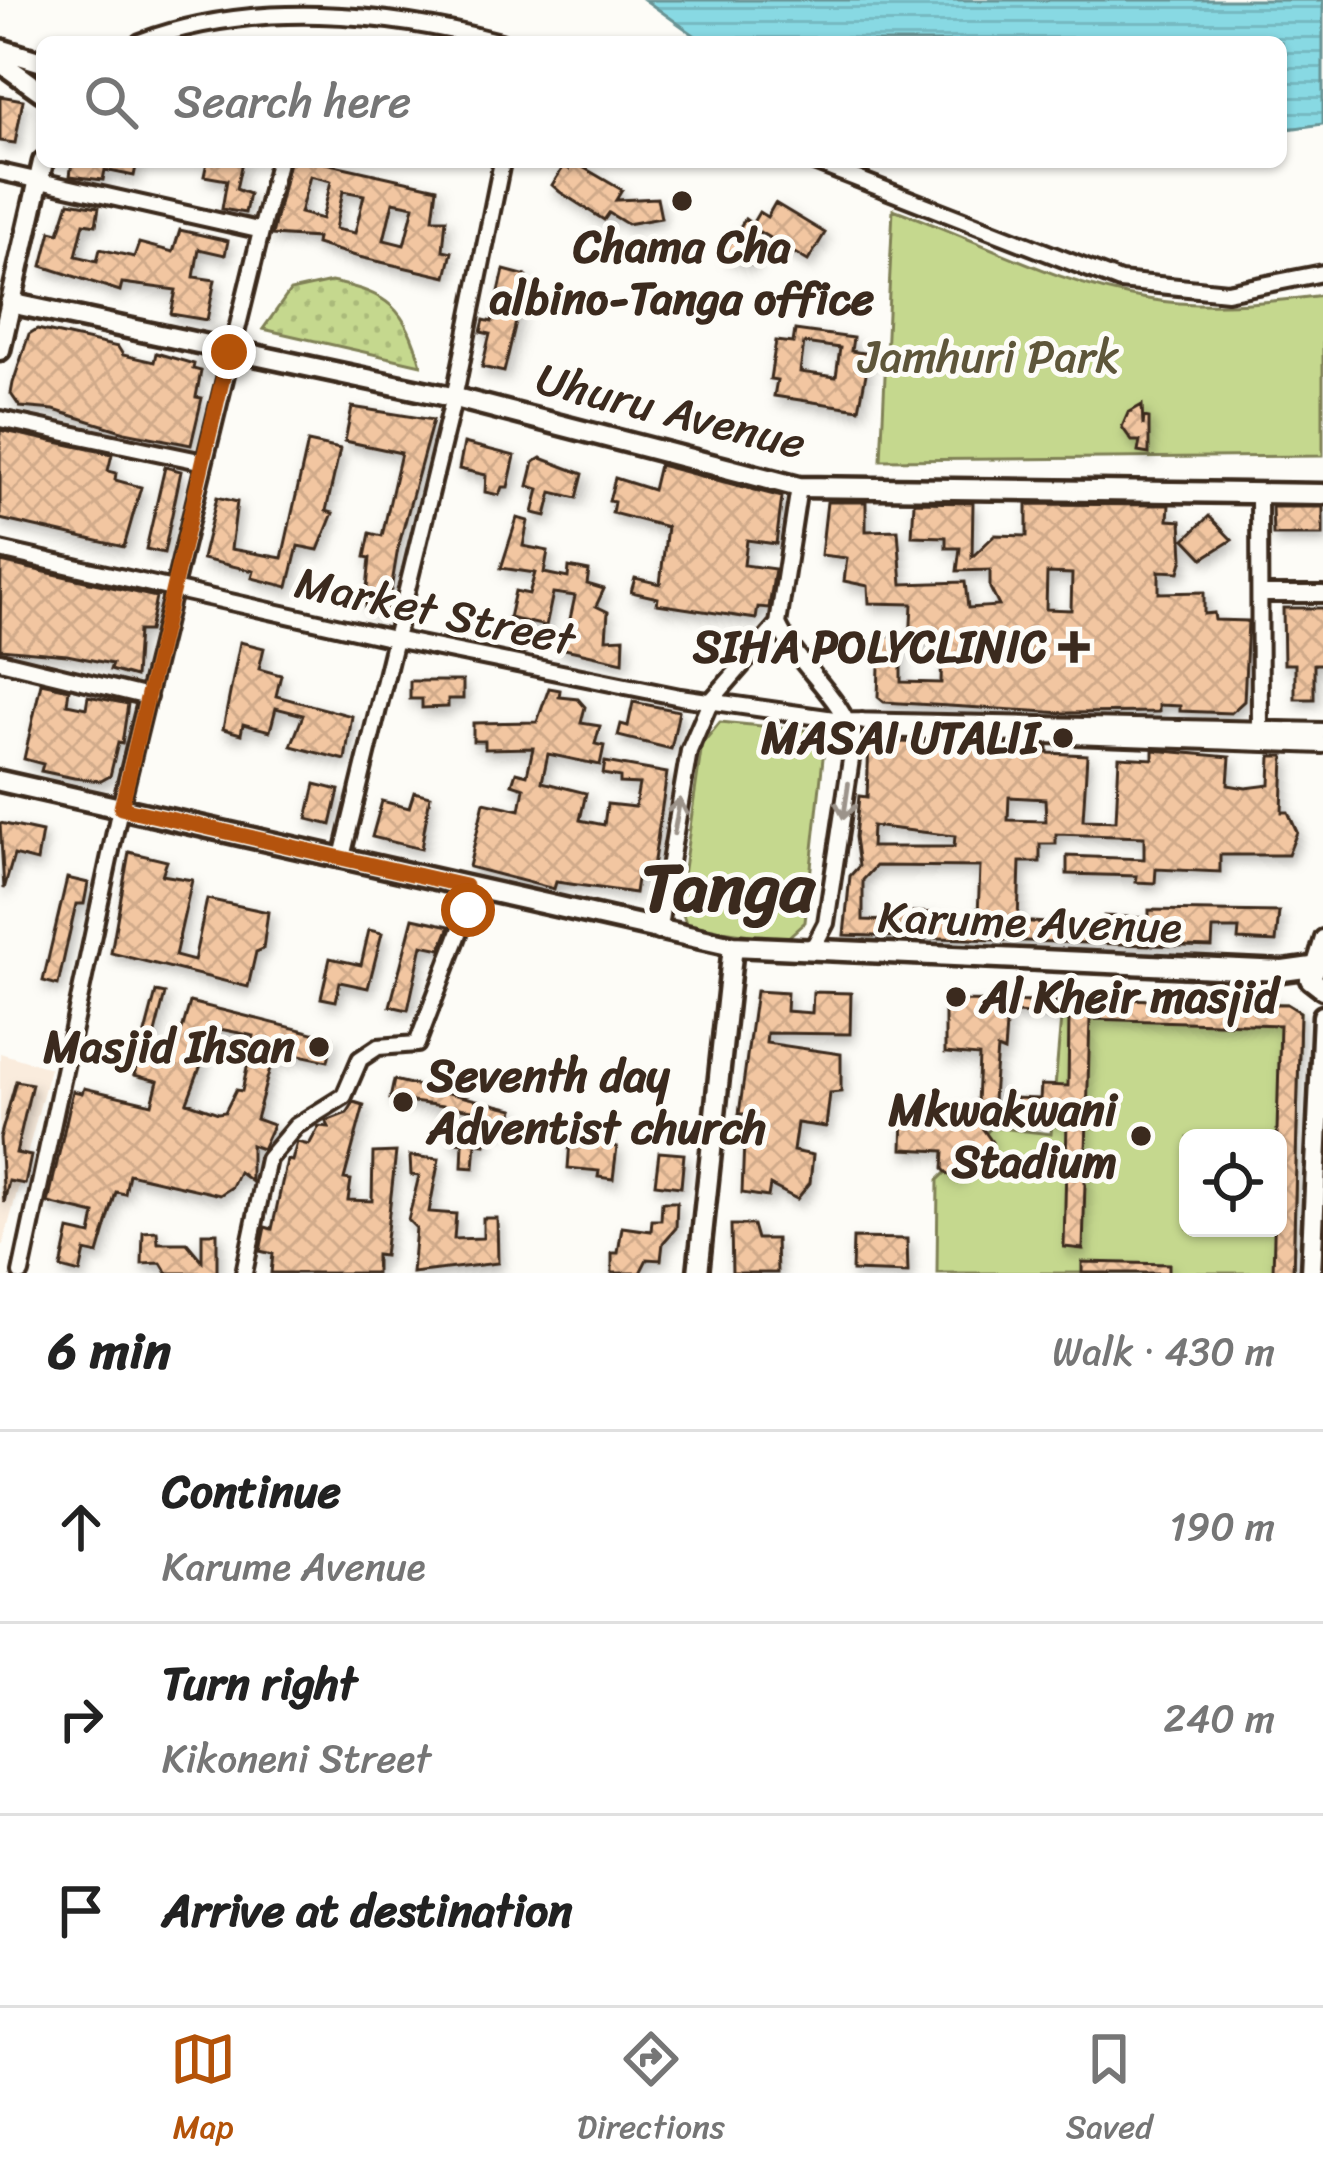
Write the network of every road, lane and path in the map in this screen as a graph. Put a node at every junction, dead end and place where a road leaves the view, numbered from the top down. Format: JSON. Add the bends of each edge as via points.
{"nodes":[{"id":1,"x":165,"y":36,"type":"edge"},
{"id":2,"x":466,"y":36,"type":"edge"},
{"id":3,"x":0,"y":49,"type":"edge"},
{"id":4,"x":36,"y":60,"type":"edge"},
{"id":5,"x":0,"y":62,"type":"edge"},
{"id":6,"x":36,"y":88,"type":"edge"},
{"id":7,"x":276,"y":168,"type":"edge"},
{"id":8,"x":501,"y":168,"type":"edge"},
{"id":9,"x":829,"y":168,"type":"edge"},
{"id":10,"x":41,"y":171,"type":"edge"},
{"id":11,"x":0,"y":172,"type":"edge"},
{"id":12,"x":258,"y":230,"type":"junction"},
{"id":13,"x":1323,"y":273,"type":"edge"},
{"id":14,"x":5,"y":302,"type":"edge"},
{"id":15,"x":0,"y":350,"type":"edge"},
{"id":16,"x":229,"y":352,"type":"junction"},
{"id":17,"x":452,"y":397,"type":"junction"},
{"id":18,"x":0,"y":419,"type":"edge"},
{"id":19,"x":204,"y":462,"type":"junction"},
{"id":20,"x":799,"y":487,"type":"junction"},
{"id":21,"x":1323,"y":494,"type":"edge"},
{"id":22,"x":1259,"y":495,"type":"junction"},
{"id":23,"x":0,"y":550,"type":"edge"},
{"id":24,"x":175,"y":593,"type":"junction"},
{"id":25,"x":1261,"y":594,"type":"junction"},
{"id":26,"x":1323,"y":594,"type":"edge"},
{"id":27,"x":778,"y":624,"type":"junction"},
{"id":28,"x":394,"y":639,"type":"junction"},
{"id":29,"x":0,"y":661,"type":"edge"},
{"id":30,"x":148,"y":697,"type":"junction"},
{"id":31,"x":710,"y":702,"type":"junction"},
{"id":32,"x":854,"y":721,"type":"junction"},
{"id":33,"x":1323,"y":731,"type":"edge"},
{"id":34,"x":1260,"y":736,"type":"junction"},
{"id":35,"x":1323,"y":745,"type":"edge"},
{"id":36,"x":0,"y":781,"type":"edge"},
{"id":37,"x":121,"y":808,"type":"junction"},
{"id":38,"x":342,"y":857,"type":"junction"},
{"id":39,"x":465,"y":886,"type":"junction"},
{"id":40,"x":658,"y":932,"type":"junction"},
{"id":41,"x":1323,"y":938,"type":"edge"},
{"id":42,"x":733,"y":946,"type":"junction"},
{"id":43,"x":804,"y":951,"type":"junction"},
{"id":44,"x":1316,"y":975,"type":"edge"},
{"id":45,"x":1323,"y":1017,"type":"edge"},
{"id":46,"x":20,"y":1273,"type":"edge"},
{"id":47,"x":244,"y":1273,"type":"edge"},
{"id":48,"x":698,"y":1273,"type":"edge"},
{"id":49,"x":1311,"y":1273,"type":"edge"}],
"edges":[{"from":1,"to":2,"type":"street","via":[[232,20],[309,16]]},
{"from":3,"to":4,"type":"main road"},
{"from":5,"to":6,"type":"main road"},
{"from":7,"to":12,"type":"street"},
{"from":8,"to":17,"type":"street"},
{"from":9,"to":13,"type":"street","via":[[1120,281],[1227,292]]},
{"from":10,"to":11,"type":"street"},
{"from":10,"to":12,"type":"street"},
{"from":10,"to":14,"type":"main road"},
{"from":12,"to":16,"type":"street"},
{"from":14,"to":15,"type":"main road"},
{"from":14,"to":16,"type":"main road","name":"Uhuru Avenue"},
{"from":16,"to":17,"type":"main road","name":"Uhuru Avenue"},
{"from":16,"to":19,"type":"street"},
{"from":17,"to":20,"type":"main road","name":"Uhuru Avenue"},
{"from":17,"to":28,"type":"street"},
{"from":18,"to":19,"type":"street"},
{"from":19,"to":24,"type":"street"},
{"from":20,"to":22,"type":"main road","name":"Uhuru Avenue"},
{"from":20,"to":27,"type":"street"},
{"from":21,"to":22,"type":"main road","name":"Uhuru Avenue"},
{"from":22,"to":25,"type":"street"},
{"from":23,"to":24,"type":"street","name":"Market Street"},
{"from":24,"to":28,"type":"street","name":"Market Street"},
{"from":24,"to":30,"type":"street"},
{"from":25,"to":26,"type":"street"},
{"from":25,"to":34,"type":"street"},
{"from":27,"to":31,"type":"street"},
{"from":27,"to":32,"type":"street"},
{"from":28,"to":31,"type":"street","name":"Market Street"},
{"from":28,"to":38,"type":"street"},
{"from":29,"to":30,"type":"street"},
{"from":30,"to":37,"type":"street"},
{"from":31,"to":32,"type":"street","name":"Market Street"},
{"from":40,"to":31,"type":"street","one_way":true,"via":[[689,752]]},
{"from":32,"to":34,"type":"street","name":"Market Street","via":[[882,729]]},
{"from":32,"to":43,"type":"street","one_way":true,"via":[[828,913]]},
{"from":33,"to":34,"type":"street","name":"Market Street"},
{"from":34,"to":35,"type":"street","name":"Market Street"},
{"from":36,"to":37,"type":"main road","name":"Karume Avenue"},
{"from":37,"to":38,"type":"main road","name":"Karume Avenue"},
{"from":37,"to":46,"type":"street"},
{"from":38,"to":39,"type":"main road","name":"Karume Avenue"},
{"from":39,"to":40,"type":"main road","name":"Karume Avenue"},
{"from":39,"to":47,"type":"street","via":[[468,910],[417,1044],[378,1047],[360,1059],[344,1096],[296,1126],[268,1159]]},
{"from":40,"to":42,"type":"main road","name":"Karume Avenue"},
{"from":41,"to":44,"type":"street"},
{"from":42,"to":43,"type":"main road","name":"Karume Avenue"},
{"from":42,"to":48,"type":"main road"},
{"from":43,"to":44,"type":"main road","name":"Karume Avenue"},
{"from":44,"to":45,"type":"main road"},
{"from":45,"to":49,"type":"main road"}]}
